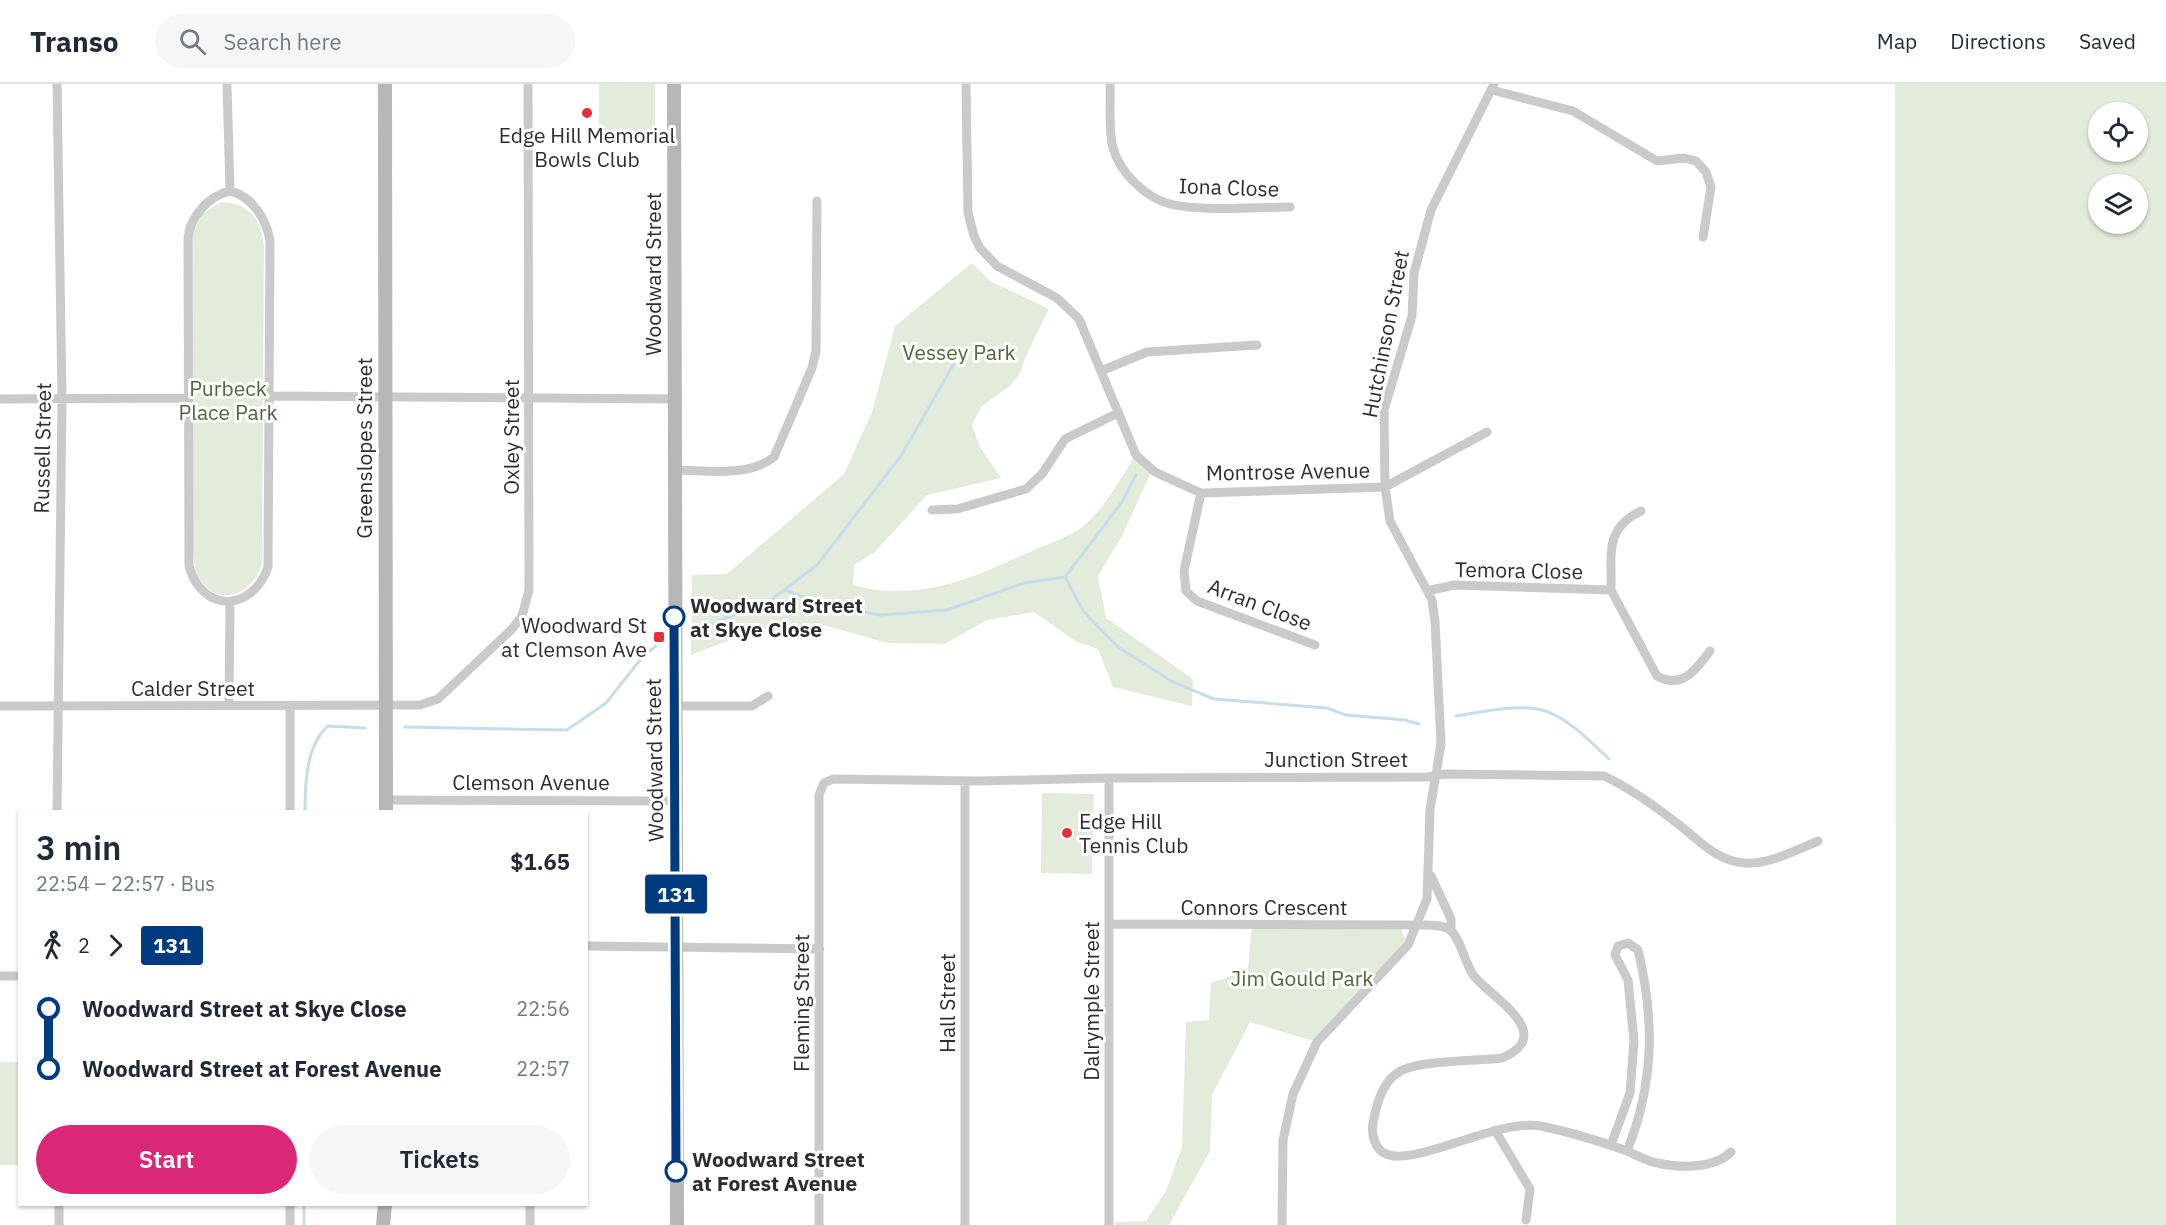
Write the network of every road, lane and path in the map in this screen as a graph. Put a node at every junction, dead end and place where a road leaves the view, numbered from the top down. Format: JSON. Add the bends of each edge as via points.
{"nodes":[{"id":1,"x":57,"y":84,"type":"edge"},
{"id":2,"x":227,"y":84,"type":"edge"},
{"id":3,"x":385,"y":84,"type":"edge"},
{"id":4,"x":528,"y":84,"type":"edge"},
{"id":5,"x":674,"y":84,"type":"edge"},
{"id":6,"x":966,"y":84,"type":"edge"},
{"id":7,"x":1110,"y":84,"type":"edge"},
{"id":8,"x":1493,"y":87,"type":"edge"},
{"id":9,"x":230,"y":191,"type":"junction"},
{"id":10,"x":817,"y":201,"type":"dead end"},
{"id":11,"x":1290,"y":207,"type":"dead end"},
{"id":12,"x":1703,"y":237,"type":"dead end"},
{"id":13,"x":1257,"y":345,"type":"dead end"},
{"id":14,"x":1101,"y":371,"type":"junction"},
{"id":15,"x":269,"y":396,"type":"junction"},
{"id":16,"x":384,"y":397,"type":"junction"},
{"id":17,"x":188,"y":398,"type":"junction"},
{"id":18,"x":0,"y":399,"type":"edge"},
{"id":19,"x":62,"y":399,"type":"junction"},
{"id":20,"x":529,"y":399,"type":"junction"},
{"id":21,"x":674,"y":399,"type":"junction"},
{"id":22,"x":1118,"y":413,"type":"junction"},
{"id":23,"x":1487,"y":432,"type":"dead end"},
{"id":24,"x":674,"y":470,"type":"junction"},
{"id":25,"x":1385,"y":487,"type":"junction"},
{"id":26,"x":1201,"y":493,"type":"junction"},
{"id":27,"x":932,"y":510,"type":"dead end"},
{"id":28,"x":1641,"y":511,"type":"dead end"},
{"id":29,"x":1611,"y":590,"type":"junction"},
{"id":30,"x":1427,"y":591,"type":"junction"},
{"id":31,"x":230,"y":603,"type":"junction"},
{"id":32,"x":1315,"y":645,"type":"dead end"},
{"id":33,"x":1710,"y":651,"type":"dead end"},
{"id":34,"x":768,"y":696,"type":"dead end"},
{"id":35,"x":229,"y":705,"type":"junction"},
{"id":36,"x":385,"y":705,"type":"junction"},
{"id":37,"x":0,"y":706,"type":"edge"},
{"id":38,"x":57,"y":706,"type":"junction"},
{"id":39,"x":290,"y":706,"type":"junction"},
{"id":40,"x":676,"y":706,"type":"junction"},
{"id":41,"x":1436,"y":776,"type":"junction"},
{"id":42,"x":1109,"y":778,"type":"junction"},
{"id":43,"x":964,"y":781,"type":"junction"},
{"id":44,"x":825,"y":783,"type":"joint"},
{"id":45,"x":676,"y":801,"type":"junction"},
{"id":46,"x":386,"y":806,"type":"edge"},
{"id":47,"x":57,"y":810,"type":"edge"},
{"id":48,"x":290,"y":810,"type":"edge"},
{"id":49,"x":1818,"y":841,"type":"dead end"},
{"id":50,"x":1430,"y":874,"type":"junction"},
{"id":51,"x":1109,"y":924,"type":"junction"},
{"id":52,"x":1419,"y":925,"type":"junction"},
{"id":53,"x":1451,"y":931,"type":"junction"},
{"id":54,"x":676,"y":945,"type":"junction"},
{"id":55,"x":588,"y":946,"type":"edge"},
{"id":56,"x":820,"y":949,"type":"junction"},
{"id":57,"x":0,"y":976,"type":"edge"},
{"id":58,"x":18,"y":976,"type":"edge"},
{"id":59,"x":1495,"y":1130,"type":"junction"},
{"id":60,"x":1611,"y":1145,"type":"junction"},
{"id":61,"x":1627,"y":1151,"type":"junction"},
{"id":62,"x":1731,"y":1152,"type":"dead end"},
{"id":63,"x":59,"y":1206,"type":"edge"},
{"id":64,"x":290,"y":1206,"type":"edge"},
{"id":65,"x":386,"y":1206,"type":"edge"},
{"id":66,"x":386,"y":1206,"type":"edge"},
{"id":67,"x":530,"y":1206,"type":"edge"},
{"id":68,"x":1526,"y":1220,"type":"dead end"},
{"id":69,"x":676,"y":1223,"type":"edge"},
{"id":70,"x":59,"y":1225,"type":"edge"},
{"id":71,"x":290,"y":1225,"type":"edge"},
{"id":72,"x":382,"y":1225,"type":"edge"},
{"id":73,"x":389,"y":1225,"type":"edge"},
{"id":74,"x":530,"y":1225,"type":"edge"},
{"id":75,"x":819,"y":1225,"type":"edge"},
{"id":76,"x":964,"y":1225,"type":"edge"},
{"id":77,"x":1109,"y":1225,"type":"edge"},
{"id":78,"x":1282,"y":1225,"type":"edge"}],
"edges":[{"from":1,"to":19,"type":"street","name":"Russell Street"},
{"from":2,"to":9,"type":"street"},
{"from":3,"to":16,"type":"street","name":"Greenslopes Street"},
{"from":4,"to":20,"type":"street","name":"Oxley Street"},
{"from":5,"to":21,"type":"street","name":"Woodward Street"},
{"from":6,"to":14,"type":"street","name":"Montrose Avenue","via":[[968,213],[974,236],[997,266],[1068,307],[1079,319]]},
{"from":7,"to":11,"type":"street","name":"Iona Close","via":[[1113,148],[1126,173],[1148,193],[1183,206]]},
{"from":8,"to":12,"type":"street","via":[[1573,111],[1657,160],[1696,161],[1709,176],[1711,187]]},
{"from":8,"to":25,"type":"street","name":"Hutchinson Street","via":[[1431,210],[1414,273],[1412,316],[1384,410]]},
{"from":9,"to":15,"type":"street","via":[[252,204],[268,230]]},
{"from":9,"to":17,"type":"street","via":[[203,206],[188,230]]},
{"from":10,"to":24,"type":"street","via":[[816,351],[774,457],[743,470]]},
{"from":13,"to":14,"type":"street","via":[[1147,352]]},
{"from":14,"to":22,"type":"street","name":"Montrose Avenue"},
{"from":15,"to":16,"type":"street"},
{"from":15,"to":31,"type":"street","via":[[268,567],[258,587]]},
{"from":16,"to":20,"type":"street"},
{"from":16,"to":36,"type":"street","name":"Greenslopes Street"},
{"from":17,"to":19,"type":"street"},
{"from":17,"to":31,"type":"street","via":[[189,566],[198,585],[218,600]]},
{"from":18,"to":19,"type":"street"},
{"from":19,"to":38,"type":"street","name":"Russell Street"},
{"from":20,"to":21,"type":"street"},
{"from":20,"to":36,"type":"street","name":"Oxley Street","via":[[529,590],[522,616],[438,699],[420,705]]},
{"from":21,"to":24,"type":"street","name":"Woodward Street"},
{"from":22,"to":26,"type":"street","name":"Montrose Avenue","via":[[1136,455],[1155,472]]},
{"from":22,"to":27,"type":"street","via":[[1065,439],[1042,474],[1026,489],[957,509]]},
{"from":23,"to":25,"type":"street"},
{"from":24,"to":40,"type":"street","name":"Woodward Street"},
{"from":25,"to":26,"type":"street","name":"Montrose Avenue"},
{"from":25,"to":30,"type":"street","name":"Hutchinson Street","via":[[1390,520]]},
{"from":26,"to":32,"type":"street","name":"Arran Close","via":[[1184,571],[1186,591],[1197,601]]},
{"from":28,"to":29,"type":"street","name":"Temora Close","via":[[1627,518],[1614,533]]},
{"from":29,"to":30,"type":"street","name":"Temora Close","via":[[1454,585]]},
{"from":29,"to":33,"type":"street","name":"Temora Close","via":[[1657,676],[1671,682],[1687,679]]},
{"from":30,"to":41,"type":"street","name":"Hutchinson Street","via":[[1435,621],[1441,744]]},
{"from":31,"to":35,"type":"street"},
{"from":34,"to":40,"type":"street","via":[[752,706]]},
{"from":35,"to":38,"type":"street","name":"Calder Street"},
{"from":35,"to":39,"type":"street","name":"Calder Street"},
{"from":36,"to":39,"type":"street","name":"Calder Street"},
{"from":36,"to":46,"type":"street","name":"Greenslopes Street"},
{"from":37,"to":38,"type":"street","name":"Calder Street"},
{"from":38,"to":47,"type":"street","name":"Russell Street"},
{"from":39,"to":48,"type":"street"},
{"from":40,"to":45,"type":"street","name":"Woodward Street"},
{"from":41,"to":42,"type":"street","name":"Junction Street"},
{"from":41,"to":49,"type":"street","name":"Junction Street","via":[[1604,776],[1620,783],[1714,853],[1744,863],[1782,855]]},
{"from":41,"to":50,"type":"street","name":"Hutchinson Street","via":[[1430,810]]},
{"from":42,"to":43,"type":"street","name":"Junction Street"},
{"from":42,"to":51,"type":"street","name":"Dalrymple Street"},
{"from":43,"to":44,"type":"street","name":"Junction Street","via":[[840,778]]},
{"from":43,"to":76,"type":"street","name":"Hall Street"},
{"from":44,"to":56,"type":"street","name":"Fleming Street","via":[[819,795]]},
{"from":45,"to":46,"type":"street","name":"Clemson Avenue"},
{"from":45,"to":54,"type":"street","name":"Woodward Street"},
{"from":50,"to":52,"type":"street","name":"Hutchinson Street"},
{"from":50,"to":53,"type":"street","via":[[1451,919]]},
{"from":51,"to":52,"type":"street","name":"Connors Crescent"},
{"from":51,"to":77,"type":"street","name":"Dalrymple Street"},
{"from":52,"to":53,"type":"street","name":"Connors Crescent"},
{"from":52,"to":78,"type":"street","name":"Hutchinson Street","via":[[1408,945],[1317,1042],[1307,1063],[1293,1094],[1283,1140]]},
{"from":53,"to":59,"type":"street","via":[[1473,975],[1514,1012],[1522,1029],[1521,1042],[1502,1058],[1399,1071],[1381,1097],[1373,1121],[1373,1136],[1385,1154],[1402,1157]]},
{"from":54,"to":55,"type":"street"},
{"from":54,"to":56,"type":"street"},
{"from":54,"to":69,"type":"street","name":"Woodward Street"},
{"from":56,"to":75,"type":"street","name":"Fleming Street"},
{"from":57,"to":58,"type":"street"},
{"from":59,"to":60,"type":"street","via":[[1539,1126]]},
{"from":59,"to":68,"type":"street","via":[[1530,1189]]},
{"from":60,"to":61,"type":"street"},
{"from":60,"to":61,"type":"street","via":[[1623,1118],[1634,1067],[1629,985],[1615,955],[1618,946],[1628,943],[1638,950],[1644,973],[1651,1041],[1642,1107]]},
{"from":61,"to":62,"type":"street","via":[[1656,1163],[1696,1166],[1718,1162]]},
{"from":63,"to":70,"type":"street"},
{"from":64,"to":71,"type":"street"},
{"from":65,"to":72,"type":"street"},
{"from":66,"to":73,"type":"street"},
{"from":67,"to":74,"type":"street"}]}
